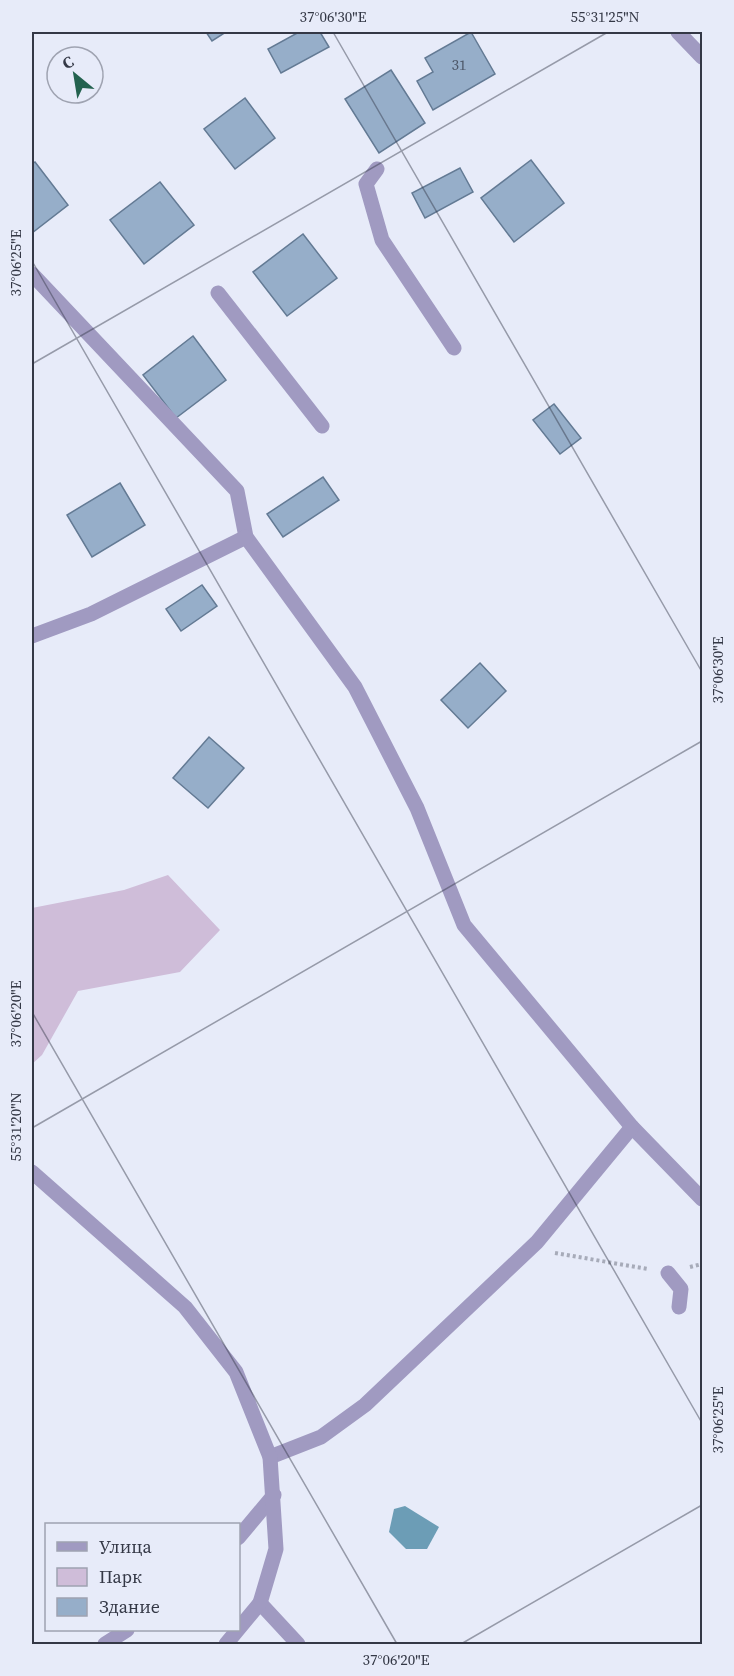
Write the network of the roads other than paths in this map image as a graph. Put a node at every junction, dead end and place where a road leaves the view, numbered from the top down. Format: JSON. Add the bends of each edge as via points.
{"nodes":[{"id":1,"x":678,"y":32,"type":"edge"},
{"id":2,"x":702,"y":57,"type":"edge"},
{"id":3,"x":377,"y":169,"type":"dead end"},
{"id":4,"x":32,"y":274,"type":"edge"},
{"id":5,"x":218,"y":293,"type":"dead end"},
{"id":6,"x":454,"y":348,"type":"dead end"},
{"id":7,"x":322,"y":426,"type":"dead end"},
{"id":8,"x":246,"y":537,"type":"junction"},
{"id":9,"x":32,"y":636,"type":"edge"},
{"id":10,"x":632,"y":1127,"type":"junction"},
{"id":11,"x":32,"y":1172,"type":"edge"},
{"id":12,"x":702,"y":1199,"type":"edge"},
{"id":13,"x":668,"y":1273,"type":"road end"},
{"id":14,"x":679,"y":1307,"type":"dead end"},
{"id":15,"x":270,"y":1457,"type":"junction"},
{"id":16,"x":274,"y":1495,"type":"junction"},
{"id":17,"x":240,"y":1536,"type":"edge"},
{"id":18,"x":260,"y":1603,"type":"junction"},
{"id":19,"x":240,"y":1627,"type":"edge"},
{"id":20,"x":124,"y":1631,"type":"edge"},
{"id":21,"x":237,"y":1631,"type":"edge"},
{"id":22,"x":105,"y":1644,"type":"edge"},
{"id":23,"x":226,"y":1644,"type":"edge"},
{"id":24,"x":298,"y":1644,"type":"edge"}],
"edges":[{"from":1,"to":2,"type":"street"},
{"from":3,"to":6,"type":"street","via":[[366,184],[382,240]]},
{"from":4,"to":8,"type":"street","via":[[237,491]]},
{"from":5,"to":7,"type":"street"},
{"from":8,"to":9,"type":"street","via":[[91,614]]},
{"from":8,"to":10,"type":"street","via":[[355,687],[417,808],[464,925]]},
{"from":10,"to":12,"type":"street"},
{"from":10,"to":15,"type":"street","via":[[531,1248],[365,1405],[321,1437]]},
{"from":11,"to":15,"type":"street","via":[[184,1307],[236,1372]]},
{"from":13,"to":14,"type":"street","via":[[681,1289]]},
{"from":15,"to":16,"type":"street"},
{"from":16,"to":17,"type":"street"},
{"from":16,"to":18,"type":"street","via":[[276,1549]]},
{"from":18,"to":19,"type":"street"},
{"from":18,"to":24,"type":"street"},
{"from":20,"to":22,"type":"street"},
{"from":21,"to":23,"type":"street"}]}
